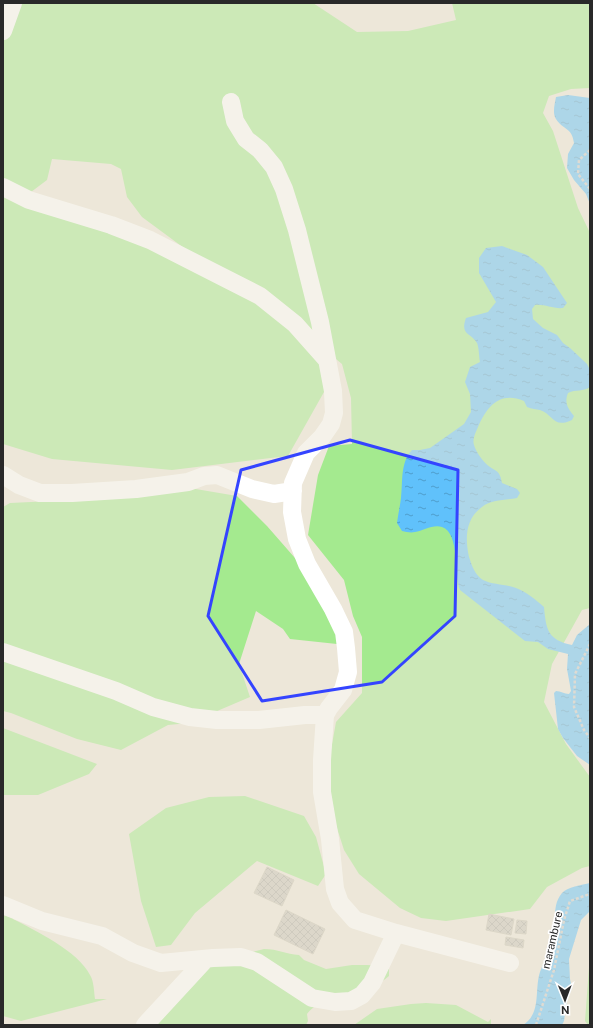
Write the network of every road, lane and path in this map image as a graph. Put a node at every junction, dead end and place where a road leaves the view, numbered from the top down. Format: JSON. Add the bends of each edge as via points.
{"nodes":[{"id":1,"x":13,"y":3,"type":"edge"},
{"id":2,"x":3,"y":31,"type":"edge"},
{"id":3,"x":231,"y":102,"type":"dead end"},
{"id":4,"x":590,"y":150,"type":"edge"},
{"id":5,"x":3,"y":187,"type":"edge"},
{"id":6,"x":590,"y":189,"type":"edge"},
{"id":7,"x":327,"y":361,"type":"junction"},
{"id":8,"x":3,"y":475,"type":"edge"},
{"id":9,"x":293,"y":491,"type":"junction"},
{"id":10,"x":590,"y":644,"type":"edge"},
{"id":11,"x":3,"y":652,"type":"edge"},
{"id":12,"x":325,"y":715,"type":"junction"},
{"id":13,"x":590,"y":738,"type":"edge"},
{"id":14,"x":590,"y":894,"type":"edge"},
{"id":15,"x":3,"y":905,"type":"edge"},
{"id":16,"x":396,"y":933,"type":"junction"},
{"id":17,"x":206,"y":959,"type":"junction"},
{"id":18,"x":510,"y":963,"type":"dead end"},
{"id":19,"x":145,"y":1025,"type":"edge"},
{"id":20,"x":536,"y":1025,"type":"edge"}],
"edges":[{"from":1,"to":2,"type":"lane"},
{"from":3,"to":7,"type":"lane","via":[[235,121],[246,139],[260,150],[274,167],[284,189],[316,307]]},
{"from":4,"to":6,"type":"path","via":[[580,160],[578,174]]},
{"from":5,"to":7,"type":"lane","via":[[29,200],[111,225],[150,240],[260,296],[295,324]]},
{"from":7,"to":9,"type":"lane","via":[[334,413],[331,424],[322,437],[306,453]]},
{"from":8,"to":9,"type":"lane","via":[[40,493],[136,489],[217,475],[252,489],[274,494]]},
{"from":9,"to":12,"type":"lane","via":[[292,512],[297,539],[307,564],[344,632],[348,672],[343,690]]},
{"from":10,"to":13,"type":"path","via":[[575,674],[574,707]]},
{"from":11,"to":12,"type":"lane","via":[[116,691],[153,707],[190,716],[217,720],[259,720],[305,714]]},
{"from":12,"to":16,"type":"lane","via":[[322,792],[340,903],[355,920]]},
{"from":14,"to":20,"type":"path","name":"marambure","via":[[570,901],[554,970]]},
{"from":15,"to":17,"type":"lane","via":[[42,921],[102,936],[133,953],[161,963]]},
{"from":16,"to":17,"type":"lane","via":[[372,984],[362,995],[351,1001],[335,1002],[312,998],[256,962],[241,957]]},
{"from":16,"to":18,"type":"lane"},
{"from":17,"to":19,"type":"lane"}]}
